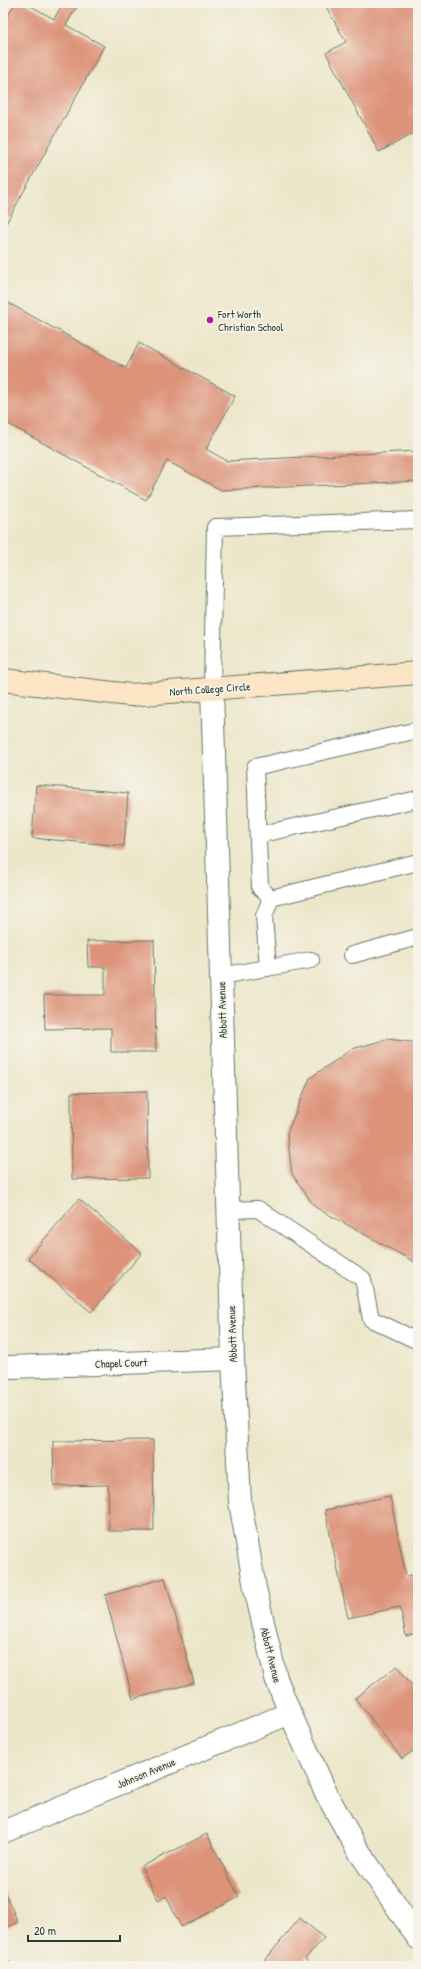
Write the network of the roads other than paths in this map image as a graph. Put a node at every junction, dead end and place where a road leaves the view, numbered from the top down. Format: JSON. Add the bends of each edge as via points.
{"nodes":[{"id":1,"x":418,"y":520,"type":"edge"},
{"id":2,"x":418,"y":673,"type":"edge"},
{"id":3,"x":3,"y":680,"type":"edge"},
{"id":4,"x":212,"y":689,"type":"junction"},
{"id":5,"x":418,"y":730,"type":"edge"},
{"id":6,"x":418,"y":799,"type":"edge"},
{"id":7,"x":258,"y":835,"type":"junction"},
{"id":8,"x":418,"y":862,"type":"edge"},
{"id":9,"x":272,"y":898,"type":"junction"},
{"id":10,"x":418,"y":937,"type":"edge"},
{"id":11,"x":352,"y":955,"type":"dead end"},
{"id":12,"x":311,"y":960,"type":"dead end"},
{"id":13,"x":268,"y":968,"type":"junction"},
{"id":14,"x":221,"y":976,"type":"junction"},
{"id":15,"x":228,"y":1210,"type":"junction"},
{"id":16,"x":417,"y":1337,"type":"edge"},
{"id":17,"x":233,"y":1359,"type":"junction"},
{"id":18,"x":10,"y":1367,"type":"dead end"},
{"id":19,"x":290,"y":1713,"type":"junction"},
{"id":20,"x":3,"y":1832,"type":"edge"},
{"id":21,"x":418,"y":1938,"type":"edge"}],
"edges":[{"from":1,"to":4,"type":"lane","via":[[215,527]]},
{"from":2,"to":4,"type":"street","name":"North College Circle"},
{"from":3,"to":4,"type":"street","name":"North College Circle","via":[[130,695]]},
{"from":4,"to":14,"type":"street","name":"Abbott Avenue"},
{"from":5,"to":7,"type":"lane","via":[[255,767]]},
{"from":6,"to":7,"type":"lane"},
{"from":7,"to":9,"type":"lane","via":[[260,888]]},
{"from":8,"to":9,"type":"lane"},
{"from":9,"to":13,"type":"lane","via":[[264,916]]},
{"from":10,"to":11,"type":"lane"},
{"from":12,"to":13,"type":"lane"},
{"from":13,"to":14,"type":"lane"},
{"from":14,"to":15,"type":"street","name":"Abbott Avenue"},
{"from":15,"to":16,"type":"lane","via":[[258,1210],[363,1279],[371,1319]]},
{"from":15,"to":17,"type":"street","name":"Abbott Avenue"},
{"from":17,"to":18,"type":"street","name":"Chapel Court"},
{"from":17,"to":19,"type":"street","name":"Abbott Avenue","via":[[240,1502],[255,1588],[276,1678]]},
{"from":19,"to":20,"type":"street","name":"Johnson Avenue"},
{"from":19,"to":21,"type":"street","name":"Abbott Avenue","via":[[327,1795],[356,1848]]}]}
